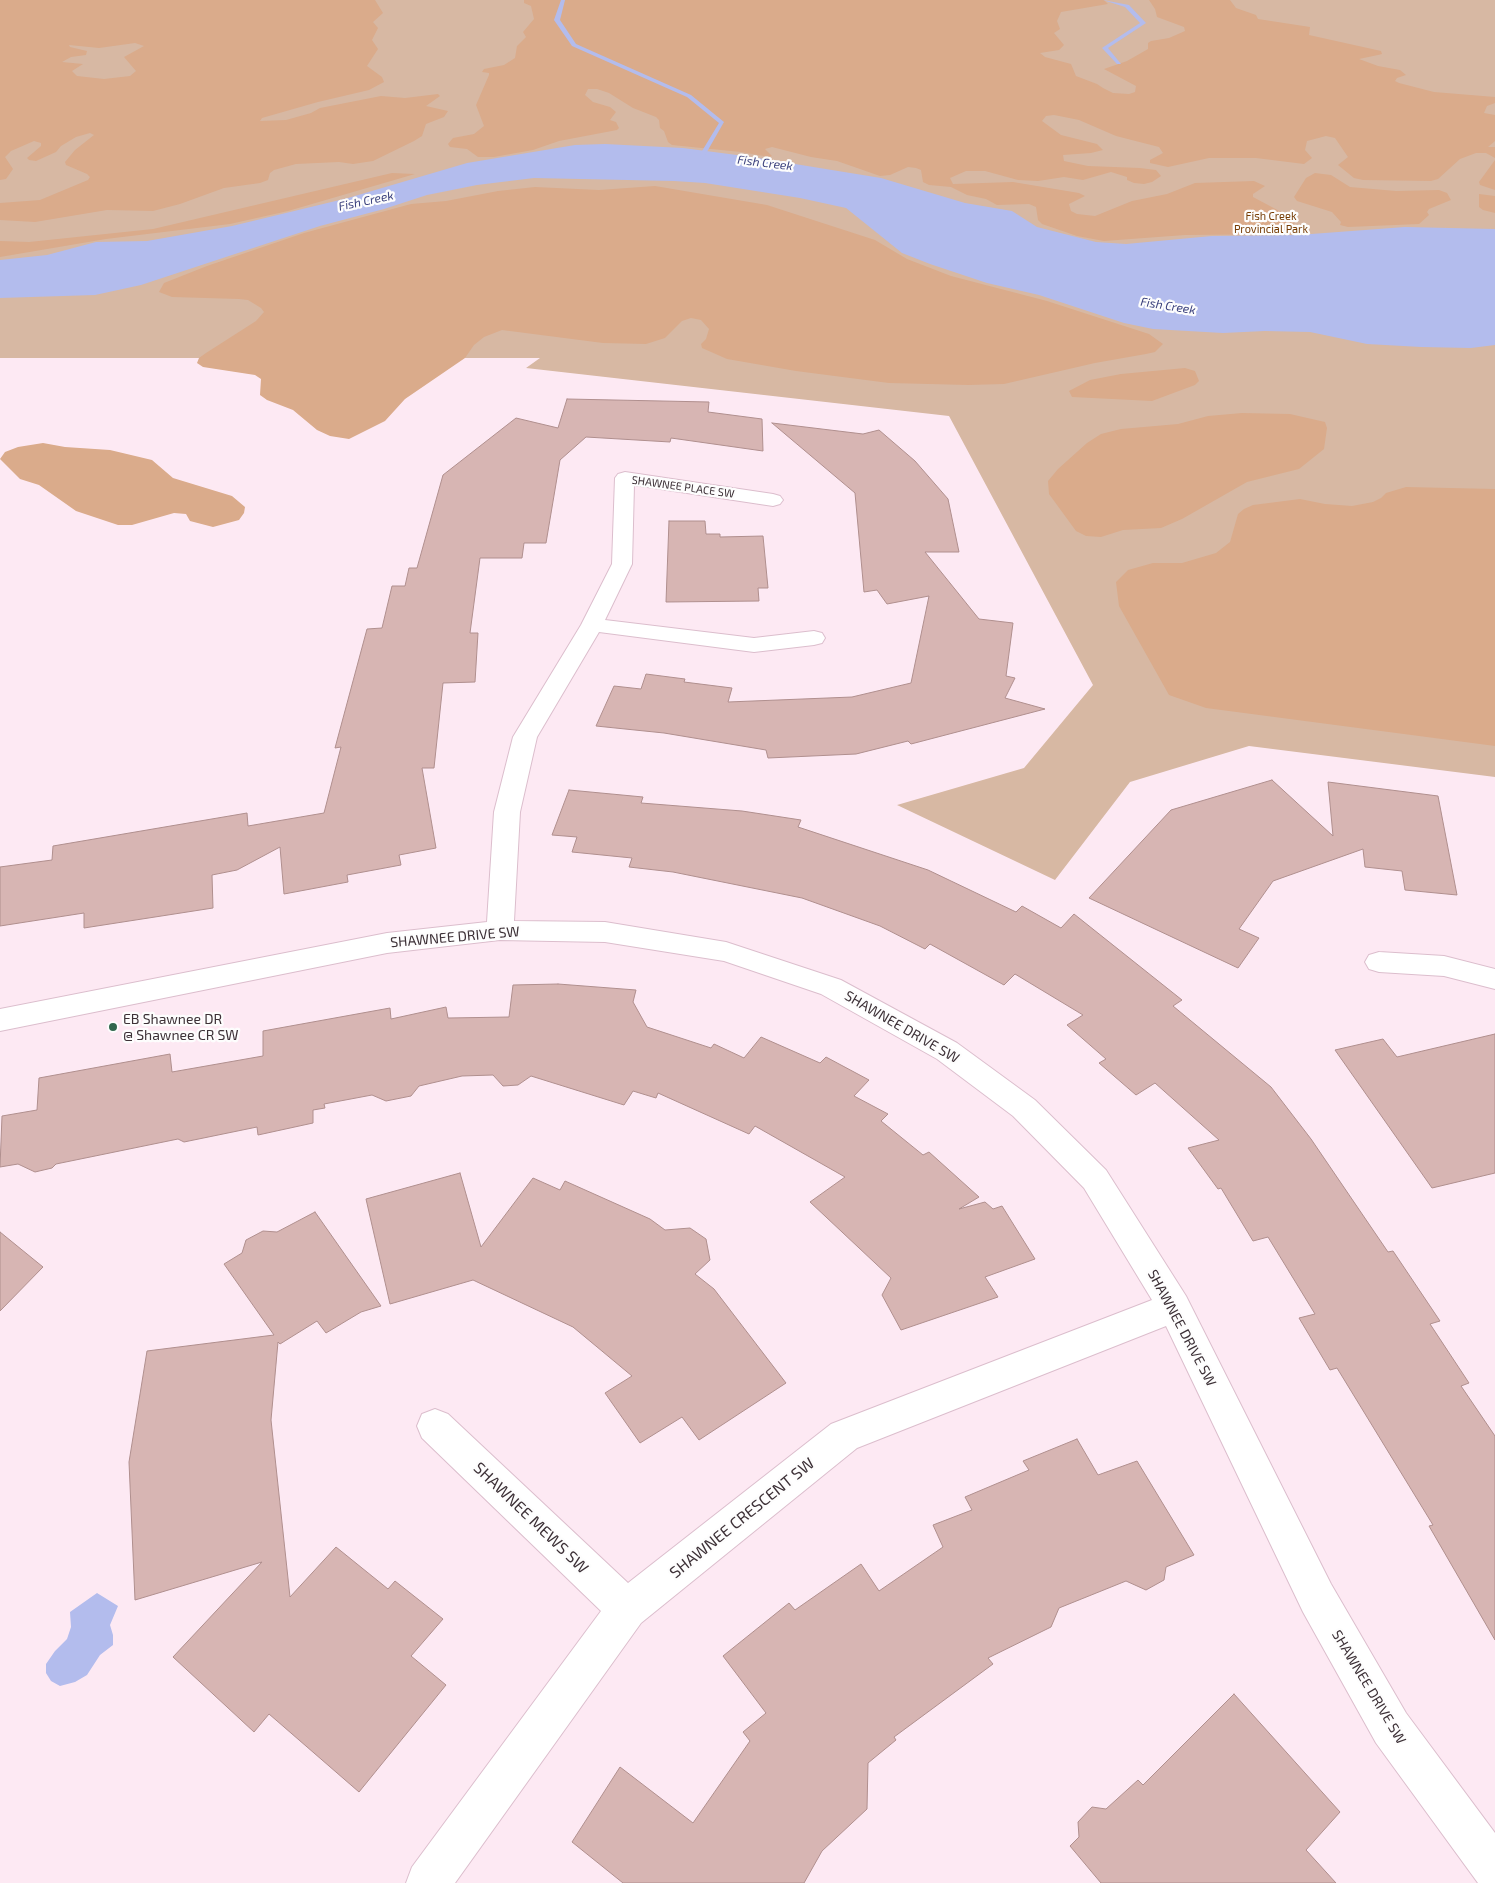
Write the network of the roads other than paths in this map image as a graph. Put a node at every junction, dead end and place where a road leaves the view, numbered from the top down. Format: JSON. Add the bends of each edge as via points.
{"nodes":[{"id":1,"x":773,"y":500,"type":"dead end"},
{"id":2,"x":592,"y":624,"type":"junction"},
{"id":3,"x":814,"y":638,"type":"dead end"},
{"id":4,"x":500,"y":930,"type":"junction"},
{"id":5,"x":1378,"y":962,"type":"dead end"},
{"id":6,"x":1495,"y":979,"type":"edge"},
{"id":7,"x":0,"y":1020,"type":"edge"},
{"id":8,"x":1174,"y":1307,"type":"junction"},
{"id":9,"x":435,"y":1426,"type":"dead end"},
{"id":10,"x":627,"y":1610,"type":"junction"},
{"id":11,"x":1495,"y":1870,"type":"edge"},
{"id":12,"x":428,"y":1883,"type":"edge"}],
"edges":[{"from":1,"to":2,"type":"street","name":"SHAWNEE PLACE SW","via":[[625,478],[622,564]]},
{"from":2,"to":3,"type":"street","via":[[754,645]]},
{"from":2,"to":4,"type":"street","name":"SHAWNEE PLACE SW","via":[[525,737],[507,812]]},
{"from":4,"to":7,"type":"street","name":"SHAWNEE DRIVE SW","via":[[387,943]]},
{"from":4,"to":8,"type":"street","name":"SHAWNEE DRIVE SW","via":[[605,932],[726,952],[831,987],[947,1051],[1024,1108],[1096,1179]]},
{"from":5,"to":6,"type":"street","via":[[1444,966]]},
{"from":8,"to":10,"type":"street","name":"SHAWNEE CRESCENT SW","via":[[844,1436]]},
{"from":8,"to":11,"type":"street","name":"SHAWNEE DRIVE SW","via":[[1317,1598],[1381,1711]]},
{"from":9,"to":10,"type":"street","name":"SHAWNEE MEWS SW"},
{"from":10,"to":12,"type":"street","name":"SHAWNEE CRESCENT SW"}]}
